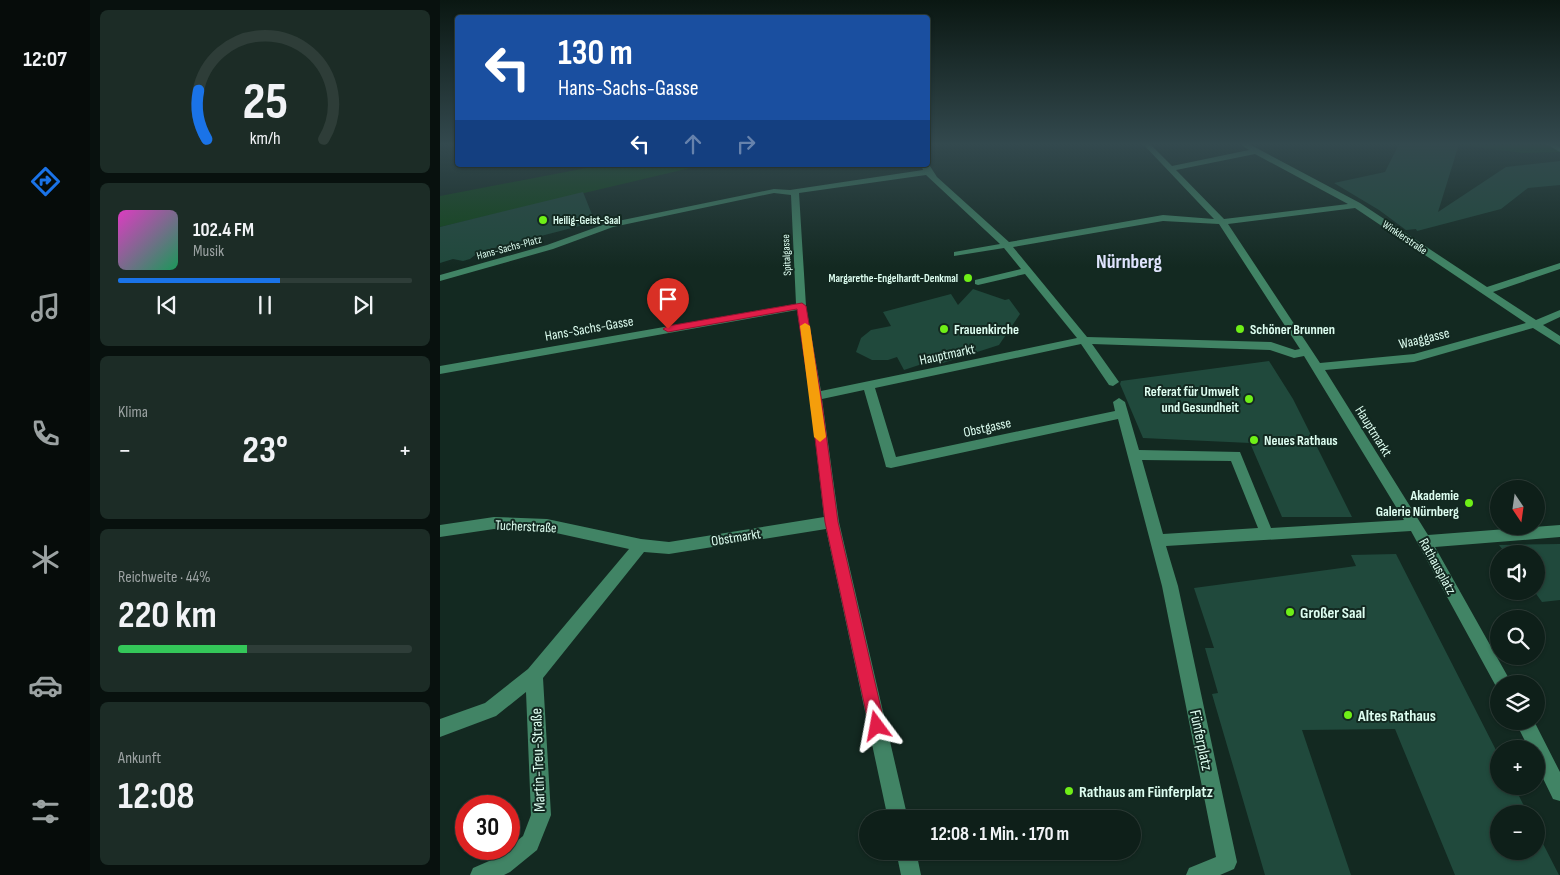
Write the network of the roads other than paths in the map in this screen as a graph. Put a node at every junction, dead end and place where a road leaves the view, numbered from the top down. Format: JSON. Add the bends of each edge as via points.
{"nodes":[{"id":1,"x":832,"y":185,"type":"edge"},
{"id":2,"x":944,"y":185,"type":"edge"},
{"id":3,"x":1186,"y":185,"type":"edge"},
{"id":4,"x":1319,"y":185,"type":"edge"},
{"id":5,"x":792,"y":192,"type":"junction"},
{"id":6,"x":1357,"y":205,"type":"junction"},
{"id":7,"x":1222,"y":222,"type":"junction"},
{"id":8,"x":1004,"y":242,"type":"junction"},
{"id":9,"x":957,"y":254,"type":"dead end"},
{"id":10,"x":1560,"y":266,"type":"edge"},
{"id":11,"x":1028,"y":270,"type":"junction"},
{"id":12,"x":440,"y":278,"type":"edge"},
{"id":13,"x":978,"y":282,"type":"dead end"},
{"id":14,"x":1486,"y":291,"type":"junction"},
{"id":15,"x":802,"y":306,"type":"junction"},
{"id":16,"x":1560,"y":314,"type":"edge"},
{"id":17,"x":1536,"y":324,"type":"junction"},
{"id":18,"x":1084,"y":340,"type":"junction"},
{"id":19,"x":1560,"y":341,"type":"edge"},
{"id":20,"x":1307,"y":352,"type":"junction"},
{"id":21,"x":1317,"y":367,"type":"junction"},
{"id":22,"x":440,"y":370,"type":"edge"},
{"id":23,"x":1113,"y":382,"type":"dead end"},
{"id":24,"x":869,"y":387,"type":"junction"},
{"id":25,"x":816,"y":396,"type":"junction"},
{"id":26,"x":1134,"y":455,"type":"junction"},
{"id":27,"x":832,"y":522,"type":"junction"},
{"id":28,"x":1415,"y":525,"type":"junction"},
{"id":29,"x":440,"y":531,"type":"edge"},
{"id":30,"x":1560,"y":531,"type":"edge"},
{"id":31,"x":1266,"y":534,"type":"junction"},
{"id":32,"x":1158,"y":540,"type":"junction"},
{"id":33,"x":1424,"y":542,"type":"junction"},
{"id":34,"x":641,"y":545,"type":"junction"},
{"id":35,"x":534,"y":675,"type":"junction"},
{"id":36,"x":1499,"y":675,"type":"edge"},
{"id":37,"x":440,"y":728,"type":"edge"},
{"id":38,"x":1529,"y":730,"type":"edge"},
{"id":39,"x":1560,"y":792,"type":"edge"},
{"id":40,"x":896,"y":810,"type":"edge"},
{"id":41,"x":908,"y":860,"type":"edge"},
{"id":42,"x":480,"y":875,"type":"edge"},
{"id":43,"x":911,"y":875,"type":"edge"},
{"id":44,"x":1196,"y":875,"type":"edge"}],
"edges":[{"from":1,"to":5,"type":"street"},
{"from":2,"to":8,"type":"street"},
{"from":3,"to":7,"type":"street","name":"Hauptmarkt"},
{"from":4,"to":6,"type":"street","name":"Winklerstraße"},
{"from":5,"to":12,"type":"street","name":"Hans-Sachs-Platz","via":[[774,191],[611,225],[550,248]]},
{"from":5,"to":15,"type":"street","name":"Spitalgasse","via":[[795,193]]},
{"from":6,"to":7,"type":"street"},
{"from":6,"to":14,"type":"street","name":"Winklerstraße"},
{"from":7,"to":8,"type":"street","via":[[1163,218]]},
{"from":7,"to":20,"type":"street","name":"Hauptmarkt"},
{"from":8,"to":9,"type":"street"},
{"from":8,"to":11,"type":"street"},
{"from":10,"to":14,"type":"street"},
{"from":11,"to":13,"type":"street"},
{"from":11,"to":18,"type":"street"},
{"from":14,"to":17,"type":"street","name":"Winklerstraße"},
{"from":15,"to":22,"type":"street","name":"Hans-Sachs-Gasse"},
{"from":15,"to":25,"type":"street","name":"Spitalgasse"},
{"from":16,"to":17,"type":"street","name":"Waaggasse"},
{"from":17,"to":19,"type":"street","name":"Winklerstraße"},
{"from":17,"to":21,"type":"street","name":"Waaggasse","via":[[1414,358]]},
{"from":18,"to":20,"type":"street","name":"Hauptmarkt","via":[[1271,346],[1294,354]]},
{"from":18,"to":23,"type":"street"},
{"from":18,"to":24,"type":"street","name":"Hauptmarkt"},
{"from":20,"to":21,"type":"street","name":"Hauptmarkt"},
{"from":21,"to":28,"type":"street","name":"Hauptmarkt"},
{"from":24,"to":25,"type":"street","name":"Hauptmarkt"},
{"from":24,"to":26,"type":"street","name":"Obstgasse","via":[[891,463],[1090,420],[1120,408]]},
{"from":25,"to":27,"type":"street"},
{"from":26,"to":31,"type":"street","via":[[1235,456]]},
{"from":26,"to":32,"type":"street"},
{"from":27,"to":34,"type":"street","name":"Obstmarkt","via":[[669,548]]},
{"from":27,"to":40,"type":"street"},
{"from":28,"to":31,"type":"street","name":"Rathausplatz"},
{"from":28,"to":33,"type":"street","name":"Rathausplatz"},
{"from":29,"to":34,"type":"street","name":"Tucherstraße","via":[[494,523],[547,524]]},
{"from":30,"to":33,"type":"street"},
{"from":31,"to":32,"type":"street","name":"Rathausplatz"},
{"from":32,"to":44,"type":"street","name":"Fünferplatz","via":[[1227,862]]},
{"from":33,"to":36,"type":"street","name":"Rathausplatz"},
{"from":34,"to":35,"type":"street"},
{"from":35,"to":37,"type":"street","via":[[490,710]]},
{"from":35,"to":42,"type":"street","name":"Martin-Treu-Straße","via":[[541,814],[530,844],[504,865]]},
{"from":38,"to":39,"type":"street"},
{"from":41,"to":43,"type":"street"}]}
